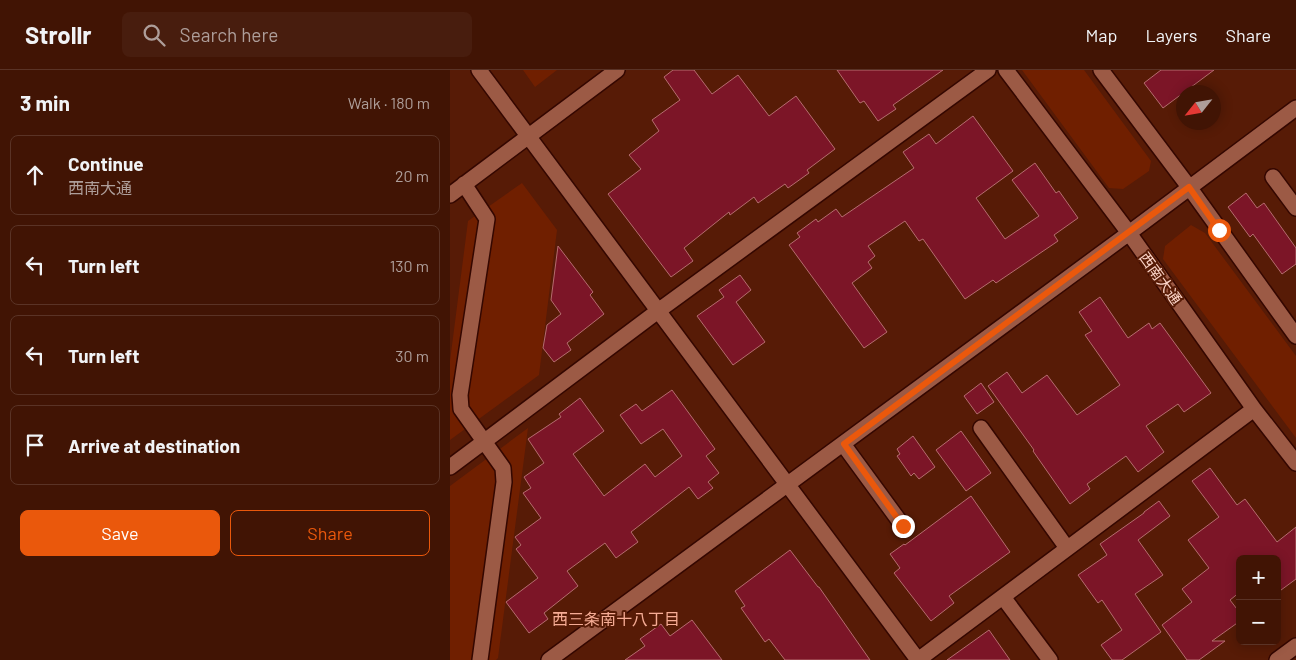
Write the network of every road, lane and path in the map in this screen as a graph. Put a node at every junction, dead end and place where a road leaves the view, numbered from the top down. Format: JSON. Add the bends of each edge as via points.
{"nodes":[{"id":1,"x":479,"y":70,"type":"edge"},
{"id":2,"x":617,"y":70,"type":"edge"},
{"id":3,"x":988,"y":70,"type":"edge"},
{"id":4,"x":1006,"y":70,"type":"edge"},
{"id":5,"x":1101,"y":70,"type":"edge"},
{"id":6,"x":1296,"y":108,"type":"edge"},
{"id":7,"x":528,"y":136,"type":"junction"},
{"id":8,"x":1273,"y":177,"type":"dead end"},
{"id":9,"x":464,"y":184,"type":"junction"},
{"id":10,"x":1189,"y":187,"type":"junction"},
{"id":11,"x":450,"y":194,"type":"edge"},
{"id":12,"x":1296,"y":208,"type":"edge"},
{"id":13,"x":1129,"y":233,"type":"junction"},
{"id":14,"x":658,"y":311,"type":"junction"},
{"id":15,"x":1296,"y":336,"type":"edge"},
{"id":16,"x":1254,"y":409,"type":"junction"},
{"id":17,"x":981,"y":428,"type":"dead end"},
{"id":18,"x":484,"y":442,"type":"junction"},
{"id":19,"x":844,"y":444,"type":"junction"},
{"id":20,"x":1296,"y":463,"type":"edge"},
{"id":21,"x":450,"y":467,"type":"edge"},
{"id":22,"x":787,"y":485,"type":"junction"},
{"id":23,"x":903,"y":526,"type":"dead end"},
{"id":24,"x":1067,"y":548,"type":"junction"},
{"id":25,"x":1003,"y":596,"type":"junction"},
{"id":26,"x":1296,"y":646,"type":"edge"},
{"id":27,"x":480,"y":660,"type":"edge"},
{"id":28,"x":549,"y":660,"type":"edge"},
{"id":29,"x":918,"y":660,"type":"edge"},
{"id":30,"x":1050,"y":660,"type":"edge"},
{"id":31,"x":1277,"y":660,"type":"edge"}],
"edges":[{"from":1,"to":7,"type":"street"},
{"from":2,"to":7,"type":"street"},
{"from":3,"to":14,"type":"street"},
{"from":4,"to":13,"type":"street","name":"西南大通"},
{"from":5,"to":10,"type":"street"},
{"from":6,"to":10,"type":"street"},
{"from":7,"to":9,"type":"street"},
{"from":7,"to":14,"type":"street"},
{"from":8,"to":12,"type":"street"},
{"from":9,"to":11,"type":"street"},
{"from":9,"to":18,"type":"street","via":[[487,219],[460,395],[461,409]]},
{"from":10,"to":13,"type":"street"},
{"from":10,"to":15,"type":"street"},
{"from":13,"to":16,"type":"street","name":"西南大通"},
{"from":13,"to":19,"type":"street"},
{"from":14,"to":18,"type":"street"},
{"from":14,"to":22,"type":"street"},
{"from":16,"to":20,"type":"street","name":"西南大通"},
{"from":16,"to":24,"type":"street"},
{"from":17,"to":24,"type":"street"},
{"from":18,"to":21,"type":"street"},
{"from":18,"to":27,"type":"street","via":[[503,468],[504,482]]},
{"from":19,"to":22,"type":"street"},
{"from":19,"to":23,"type":"street"},
{"from":22,"to":28,"type":"street"},
{"from":22,"to":29,"type":"street"},
{"from":24,"to":25,"type":"street"},
{"from":25,"to":29,"type":"street"},
{"from":25,"to":30,"type":"street"},
{"from":26,"to":31,"type":"street"}]}
